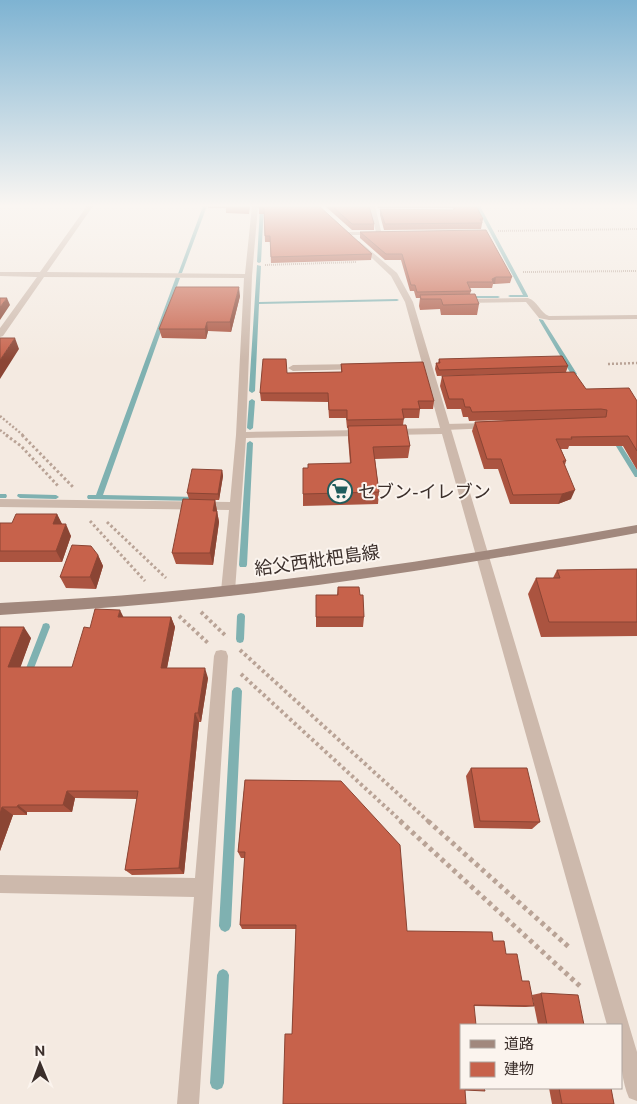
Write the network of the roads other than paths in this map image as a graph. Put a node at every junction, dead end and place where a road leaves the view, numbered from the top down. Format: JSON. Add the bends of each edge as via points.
{"nodes":[{"id":1,"x":54,"y":258,"type":"edge"},
{"id":2,"x":250,"y":258,"type":"edge"},
{"id":3,"x":375,"y":258,"type":"edge"},
{"id":4,"x":249,"y":271,"type":"junction"},
{"id":5,"x":0,"y":274,"type":"edge"},
{"id":6,"x":42,"y":275,"type":"junction"},
{"id":7,"x":449,"y":301,"type":"edge"},
{"id":8,"x":637,"y":317,"type":"edge"},
{"id":9,"x":0,"y":334,"type":"edge"},
{"id":10,"x":370,"y":367,"type":"edge"},
{"id":11,"x":293,"y":368,"type":"dead end"},
{"id":12,"x":502,"y":425,"type":"edge"},
{"id":13,"x":446,"y":429,"type":"junction"},
{"id":14,"x":241,"y":435,"type":"junction"},
{"id":15,"x":0,"y":503,"type":"edge"},
{"id":16,"x":235,"y":506,"type":"junction"},
{"id":17,"x":637,"y":529,"type":"edge"},
{"id":18,"x":483,"y":557,"type":"junction"},
{"id":19,"x":228,"y":591,"type":"junction"},
{"id":20,"x":0,"y":608,"type":"edge"},
{"id":21,"x":221,"y":656,"type":"road end"},
{"id":22,"x":0,"y":884,"type":"edge"},
{"id":23,"x":204,"y":888,"type":"junction"},
{"id":24,"x":618,"y":1024,"type":"edge"},
{"id":25,"x":622,"y":1038,"type":"edge"},
{"id":26,"x":637,"y":1090,"type":"edge"},
{"id":27,"x":188,"y":1104,"type":"edge"}],
"edges":[{"from":1,"to":6,"type":"street"},
{"from":2,"to":4,"type":"street"},
{"from":3,"to":13,"type":"street","via":[[414,301],[423,366],[437,381]]},
{"from":4,"to":6,"type":"street"},
{"from":4,"to":14,"type":"street"},
{"from":5,"to":6,"type":"street"},
{"from":6,"to":9,"type":"street"},
{"from":7,"to":8,"type":"street","via":[[528,300],[542,316],[549,318]]},
{"from":10,"to":11,"type":"street"},
{"from":12,"to":13,"type":"street"},
{"from":13,"to":14,"type":"street"},
{"from":13,"to":18,"type":"street"},
{"from":14,"to":16,"type":"street"},
{"from":15,"to":16,"type":"street"},
{"from":16,"to":19,"type":"street"},
{"from":17,"to":18,"type":"main road","name":"給父西枇杷島線"},
{"from":18,"to":19,"type":"main road","name":"給父西枇杷島線"},
{"from":18,"to":24,"type":"street"},
{"from":19,"to":20,"type":"main road","name":"給父西枇杷島線"},
{"from":21,"to":23,"type":"street"},
{"from":22,"to":23,"type":"street"},
{"from":23,"to":27,"type":"street"},
{"from":25,"to":26,"type":"street"}]}
